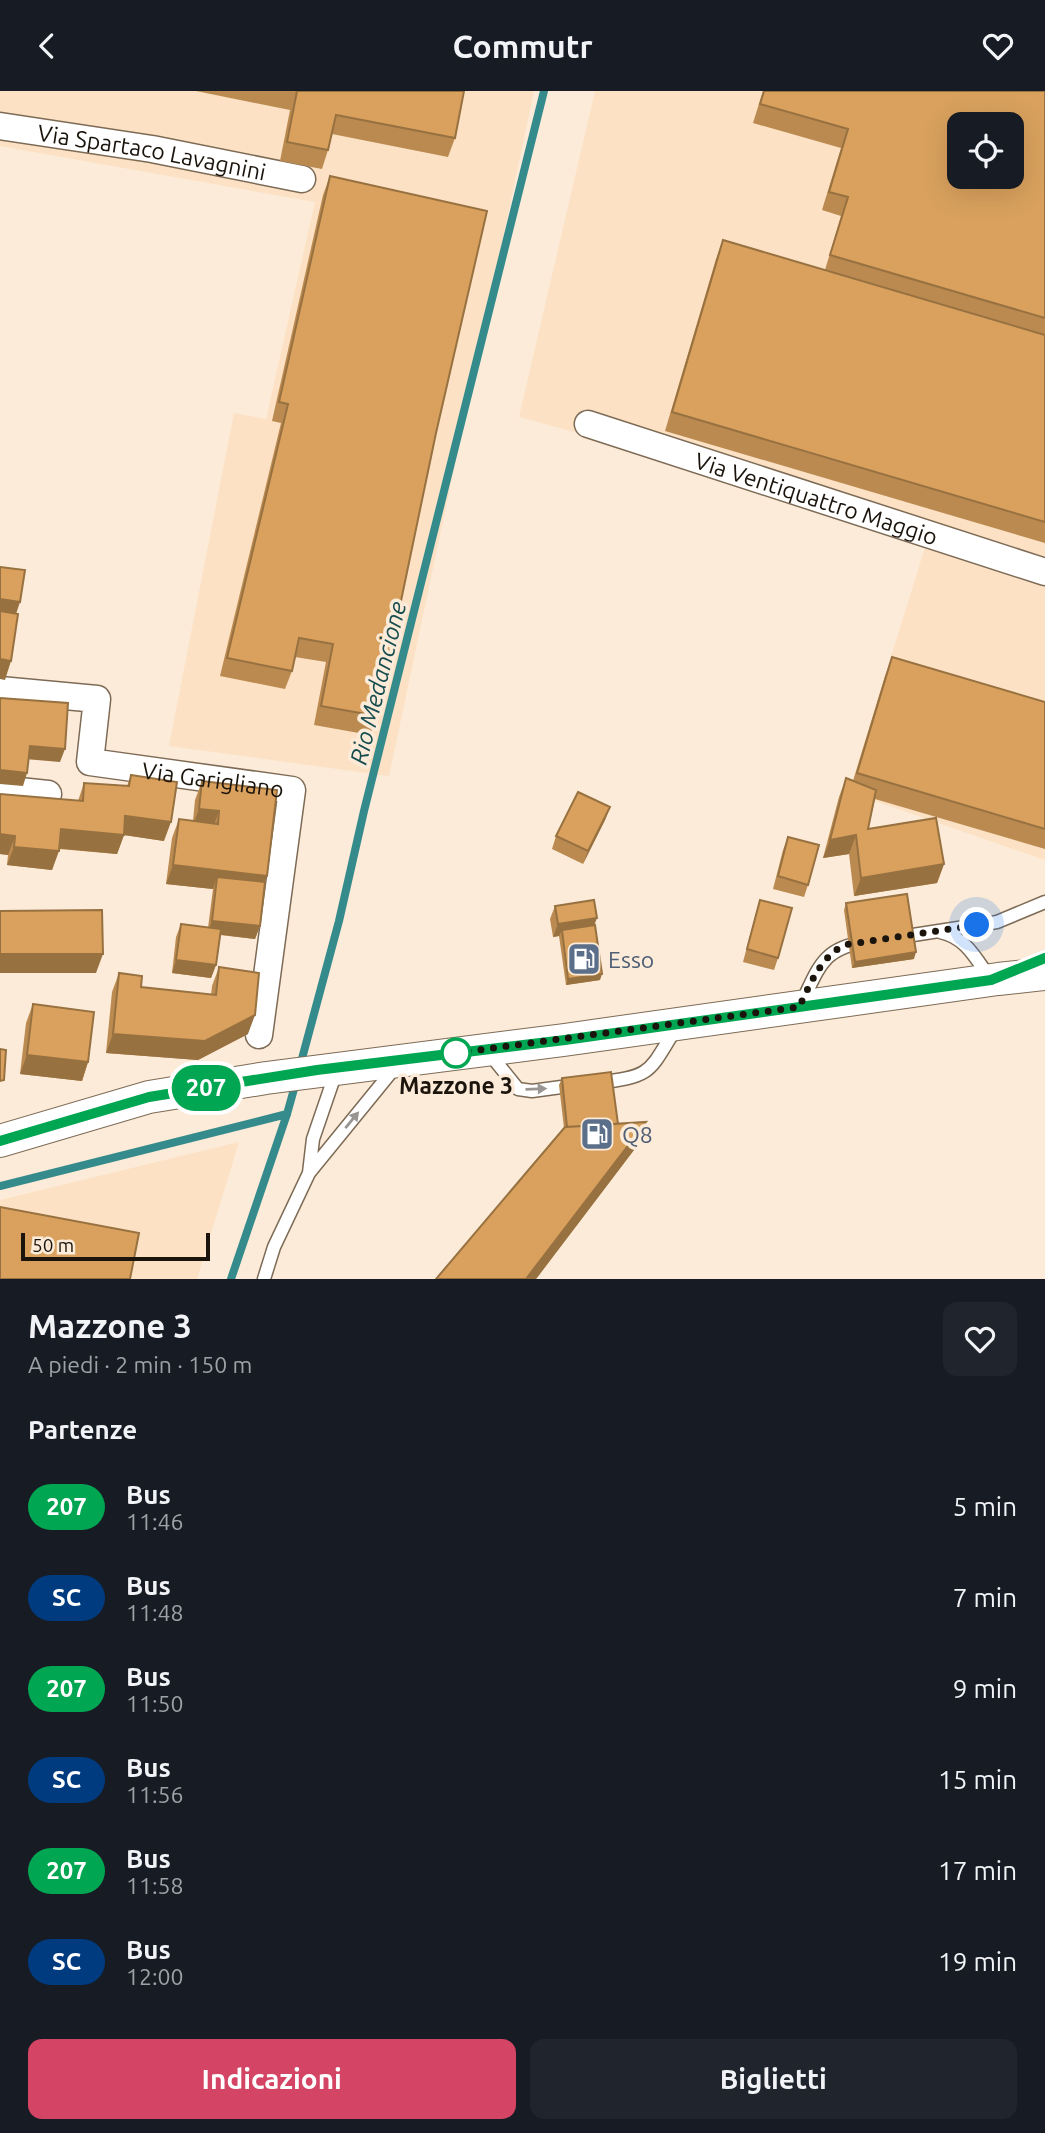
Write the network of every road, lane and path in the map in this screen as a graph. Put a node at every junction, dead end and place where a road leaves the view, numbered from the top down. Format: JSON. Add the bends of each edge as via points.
{"nodes":[{"id":1,"x":0,"y":126,"type":"edge"},
{"id":2,"x":302,"y":179,"type":"dead end"},
{"id":3,"x":588,"y":423,"type":"dead end"},
{"id":4,"x":1045,"y":572,"type":"edge"},
{"id":5,"x":0,"y":690,"type":"edge"},
{"id":6,"x":0,"y":789,"type":"edge"},
{"id":7,"x":48,"y":794,"type":"dead end"},
{"id":8,"x":1045,"y":902,"type":"edge"},
{"id":9,"x":937,"y":931,"type":"junction"},
{"id":10,"x":1045,"y":958,"type":"edge"},
{"id":11,"x":1045,"y":974,"type":"edge"},
{"id":12,"x":994,"y":979,"type":"junction"},
{"id":13,"x":799,"y":1007,"type":"junction"},
{"id":14,"x":679,"y":1024,"type":"junction"},
{"id":15,"x":259,"y":1035,"type":"dead end"},
{"id":16,"x":487,"y":1050,"type":"junction"},
{"id":17,"x":401,"y":1060,"type":"junction"},
{"id":18,"x":328,"y":1069,"type":"junction"},
{"id":19,"x":0,"y":1140,"type":"edge"},
{"id":20,"x":309,"y":1173,"type":"junction"},
{"id":21,"x":264,"y":1279,"type":"edge"}],
"edges":[{"from":1,"to":2,"type":"street","name":"Via Spartaco Lavagnini","via":[[152,149]]},
{"from":3,"to":4,"type":"street","name":"Via Ventiquattro Maggio"},
{"from":5,"to":15,"type":"street","name":"Via Garigliano","via":[[97,699],[90,762],[292,790]]},
{"from":6,"to":7,"type":"street"},
{"from":8,"to":9,"type":"lane","via":[[997,922]]},
{"from":9,"to":12,"type":"lane","via":[[963,941]]},
{"from":9,"to":13,"type":"lane","via":[[844,945],[833,951],[818,968]]},
{"from":10,"to":12,"type":"street"},
{"from":11,"to":12,"type":"street"},
{"from":12,"to":13,"type":"street"},
{"from":13,"to":14,"type":"street"},
{"from":14,"to":16,"type":"street"},
{"from":16,"to":14,"type":"lane","one_way":true,"via":[[518,1089],[635,1078],[652,1067]]},
{"from":16,"to":17,"type":"street"},
{"from":17,"to":18,"type":"street"},
{"from":20,"to":17,"type":"lane","one_way":true},
{"from":18,"to":19,"type":"street","via":[[149,1097]]},
{"from":18,"to":20,"type":"lane"},
{"from":20,"to":21,"type":"lane"}]}
